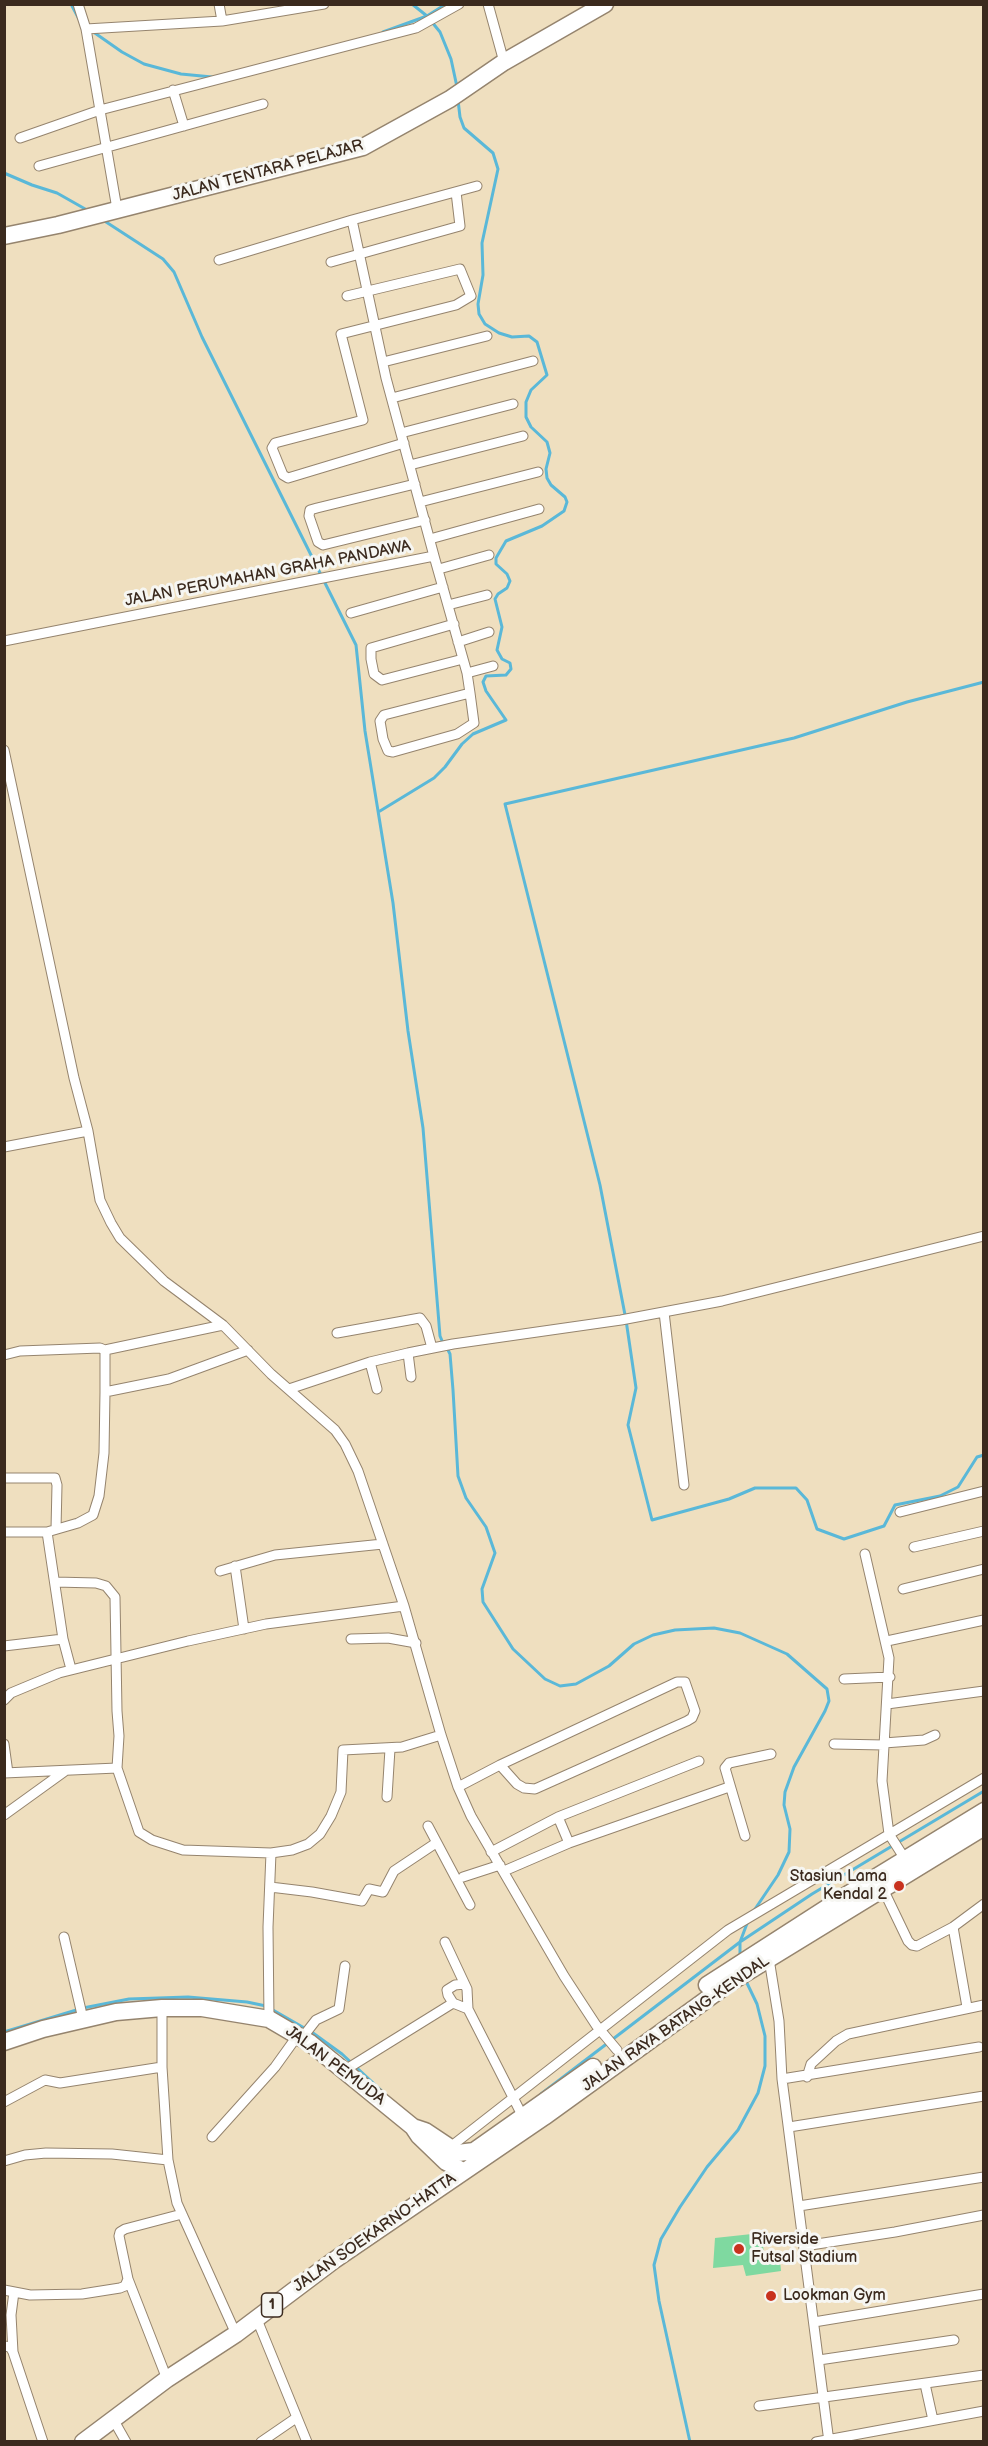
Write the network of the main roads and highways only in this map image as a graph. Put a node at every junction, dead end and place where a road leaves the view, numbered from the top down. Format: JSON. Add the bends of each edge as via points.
{"nodes":[{"id":1,"x":605,"y":4,"type":"edge"},
{"id":2,"x":4,"y":236,"type":"edge"},
{"id":3,"x":984,"y":1811,"type":"edge"},
{"id":4,"x":984,"y":1827,"type":"edge"},
{"id":5,"x":763,"y":1958,"type":"junction"},
{"id":6,"x":728,"y":1978,"type":"junction"},
{"id":7,"x":4,"y":2042,"type":"edge"},
{"id":8,"x":413,"y":2127,"type":"junction"},
{"id":9,"x":474,"y":2151,"type":"joint"},
{"id":10,"x":463,"y":2171,"type":"junction"},
{"id":11,"x":83,"y":2442,"type":"edge"}],
"edges":[{"from":1,"to":2,"type":"highway","name":"JALAN TENTARA PELAJAR","via":[[375,142]]},
{"from":3,"to":5,"type":"highway","name":"JALAN RAYA BATANG-KENDAL","number":"1","via":[[903,1857]]},
{"from":4,"to":5,"type":"highway","name":"JALAN RAYA BATANG-KENDAL","number":"1"},
{"from":5,"to":6,"type":"highway","name":"JALAN RAYA BATANG-KENDAL","number":"1"},
{"from":6,"to":9,"type":"highway","name":"JALAN RAYA BATANG-KENDAL","number":"1","via":[[613,2045],[519,2108]]},
{"from":6,"to":10,"type":"highway","name":"JALAN RAYA BATANG-KENDAL","number":"1","via":[[543,2117]]},
{"from":7,"to":8,"type":"highway","name":"JALAN PEMUDA","number":"1","via":[[82,2017],[116,2012],[213,2009],[269,2016],[347,2069]]},
{"from":8,"to":9,"type":"highway","name":"JALAN PEMUDA","number":"1","via":[[458,2153]]},
{"from":8,"to":10,"type":"highway","name":"JALAN PEMUDA","number":"1","via":[[446,2162]]},
{"from":10,"to":11,"type":"highway","name":"JALAN SOEKARNO-HATTA","number":"1"}]}
